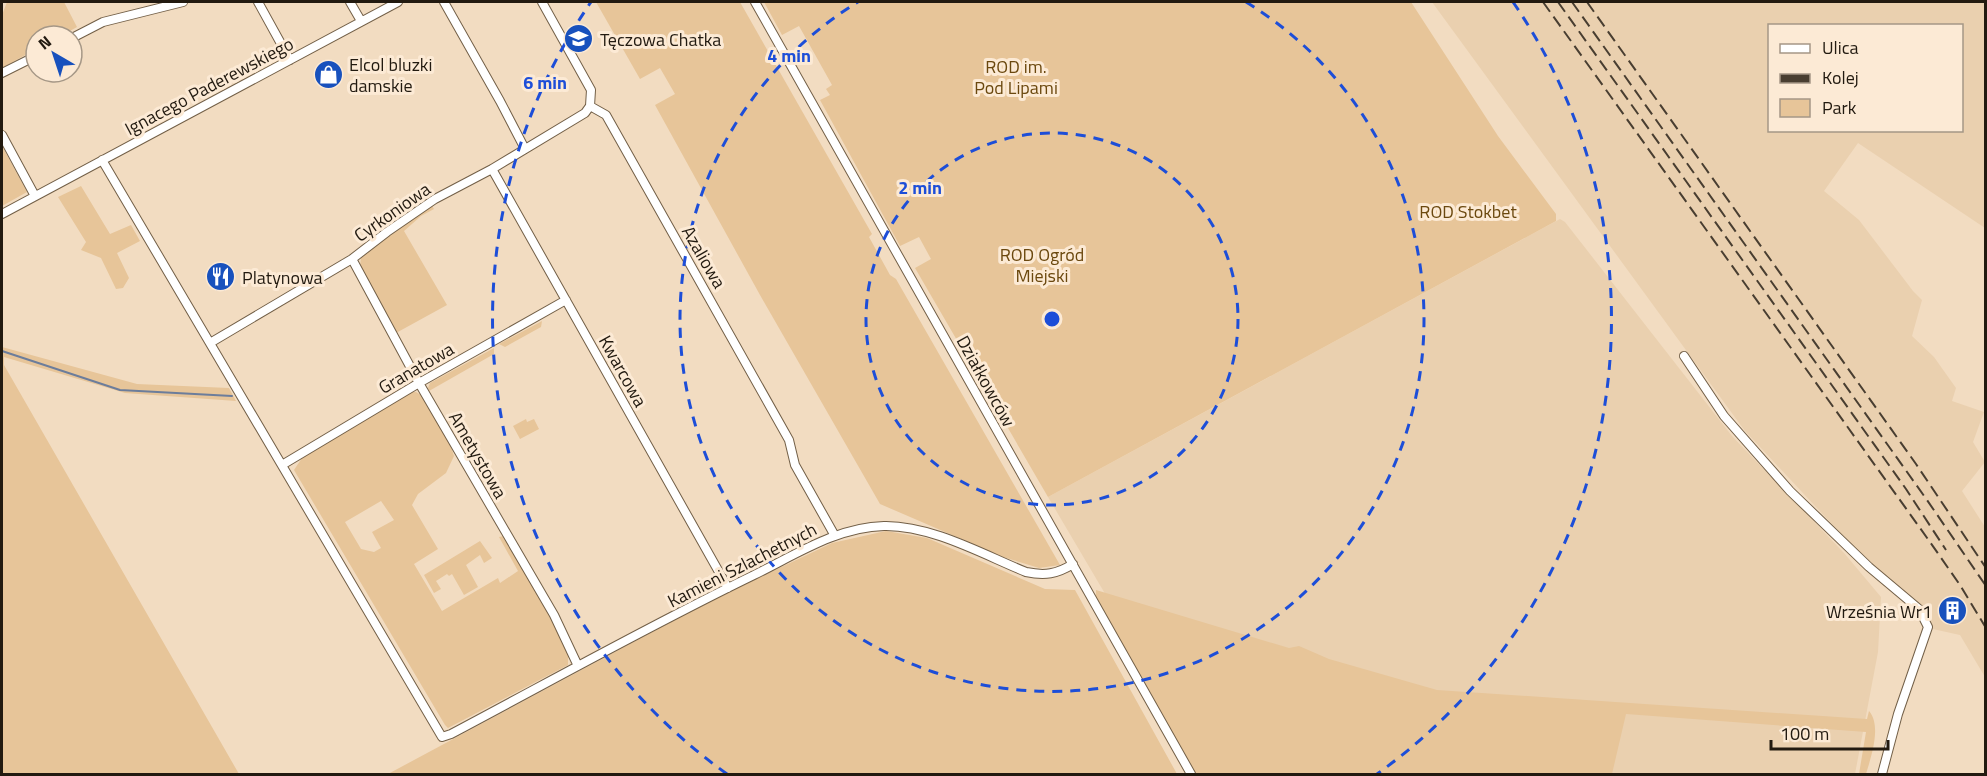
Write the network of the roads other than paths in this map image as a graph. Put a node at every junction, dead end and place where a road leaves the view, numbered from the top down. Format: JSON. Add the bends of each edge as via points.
{"nodes":[{"id":1,"x":183,"y":2,"type":"edge"},
{"id":2,"x":258,"y":2,"type":"edge"},
{"id":3,"x":350,"y":2,"type":"edge"},
{"id":4,"x":398,"y":2,"type":"edge"},
{"id":5,"x":444,"y":2,"type":"edge"},
{"id":6,"x":542,"y":2,"type":"edge"},
{"id":7,"x":755,"y":2,"type":"edge"},
{"id":8,"x":361,"y":21,"type":"junction"},
{"id":9,"x":84,"y":32,"type":"edge"},
{"id":10,"x":290,"y":60,"type":"junction"},
{"id":11,"x":24,"y":62,"type":"edge"},
{"id":12,"x":2,"y":73,"type":"edge"},
{"id":13,"x":590,"y":106,"type":"junction"},
{"id":14,"x":2,"y":135,"type":"edge"},
{"id":15,"x":525,"y":149,"type":"junction"},
{"id":16,"x":102,"y":160,"type":"junction"},
{"id":17,"x":492,"y":169,"type":"junction"},
{"id":18,"x":35,"y":196,"type":"junction"},
{"id":19,"x":2,"y":214,"type":"edge"},
{"id":20,"x":352,"y":259,"type":"junction"},
{"id":21,"x":566,"y":300,"type":"junction"},
{"id":22,"x":210,"y":343,"type":"junction"},
{"id":23,"x":1684,"y":356,"type":"dead end"},
{"id":24,"x":419,"y":382,"type":"junction"},
{"id":25,"x":282,"y":465,"type":"junction"},
{"id":26,"x":835,"y":536,"type":"junction"},
{"id":27,"x":1073,"y":564,"type":"junction"},
{"id":28,"x":728,"y":588,"type":"junction"},
{"id":29,"x":578,"y":666,"type":"junction"},
{"id":30,"x":1191,"y":774,"type":"edge"},
{"id":31,"x":1881,"y":774,"type":"edge"}],
"edges":[{"from":1,"to":9,"type":"street","via":[[103,22]]},
{"from":2,"to":10,"type":"street"},
{"from":3,"to":8,"type":"street"},
{"from":4,"to":8,"type":"street","name":"Ignacego Paderewskiego"},
{"from":5,"to":15,"type":"street"},
{"from":6,"to":13,"type":"street","via":[[591,90]]},
{"from":7,"to":27,"type":"street","name":"Działkowców"},
{"from":8,"to":10,"type":"street","name":"Ignacego Paderewskiego"},
{"from":10,"to":16,"type":"street","name":"Ignacego Paderewskiego"},
{"from":11,"to":12,"type":"street"},
{"from":13,"to":15,"type":"street","name":"Cyrkoniowa","via":[[580,117]]},
{"from":13,"to":26,"type":"street","name":"Azaliowa","via":[[606,115],[728,329],[789,440],[795,465]]},
{"from":14,"to":18,"type":"street"},
{"from":15,"to":17,"type":"street","name":"Cyrkoniowa"},
{"from":16,"to":18,"type":"street","name":"Ignacego Paderewskiego"},
{"from":16,"to":22,"type":"street"},
{"from":17,"to":20,"type":"street","name":"Cyrkoniowa","via":[[435,199]]},
{"from":17,"to":21,"type":"street","name":"Kwarcowa"},
{"from":18,"to":19,"type":"street","name":"Ignacego Paderewskiego"},
{"from":20,"to":22,"type":"street","name":"Cyrkoniowa"},
{"from":20,"to":24,"type":"street","name":"Ametystowa"},
{"from":21,"to":24,"type":"street","name":"Granatowa"},
{"from":21,"to":28,"type":"street","name":"Kwarcowa"},
{"from":22,"to":25,"type":"street"},
{"from":23,"to":31,"type":"street","via":[[1724,416],[1790,491],[1919,609],[1928,627]]},
{"from":24,"to":25,"type":"street","name":"Granatowa"},
{"from":24,"to":29,"type":"street","name":"Ametystowa","via":[[554,615]]},
{"from":25,"to":29,"type":"street","name":"Kamieni Szlachetnych","via":[[442,737]]},
{"from":26,"to":27,"type":"street","name":"Kamieni Szlachetnych","via":[[860,528],[912,528],[1038,575]]},
{"from":26,"to":28,"type":"street","name":"Kamieni Szlachetnych"},
{"from":27,"to":30,"type":"street","name":"Działkowców"},
{"from":28,"to":29,"type":"street","name":"Kamieni Szlachetnych"}]}
